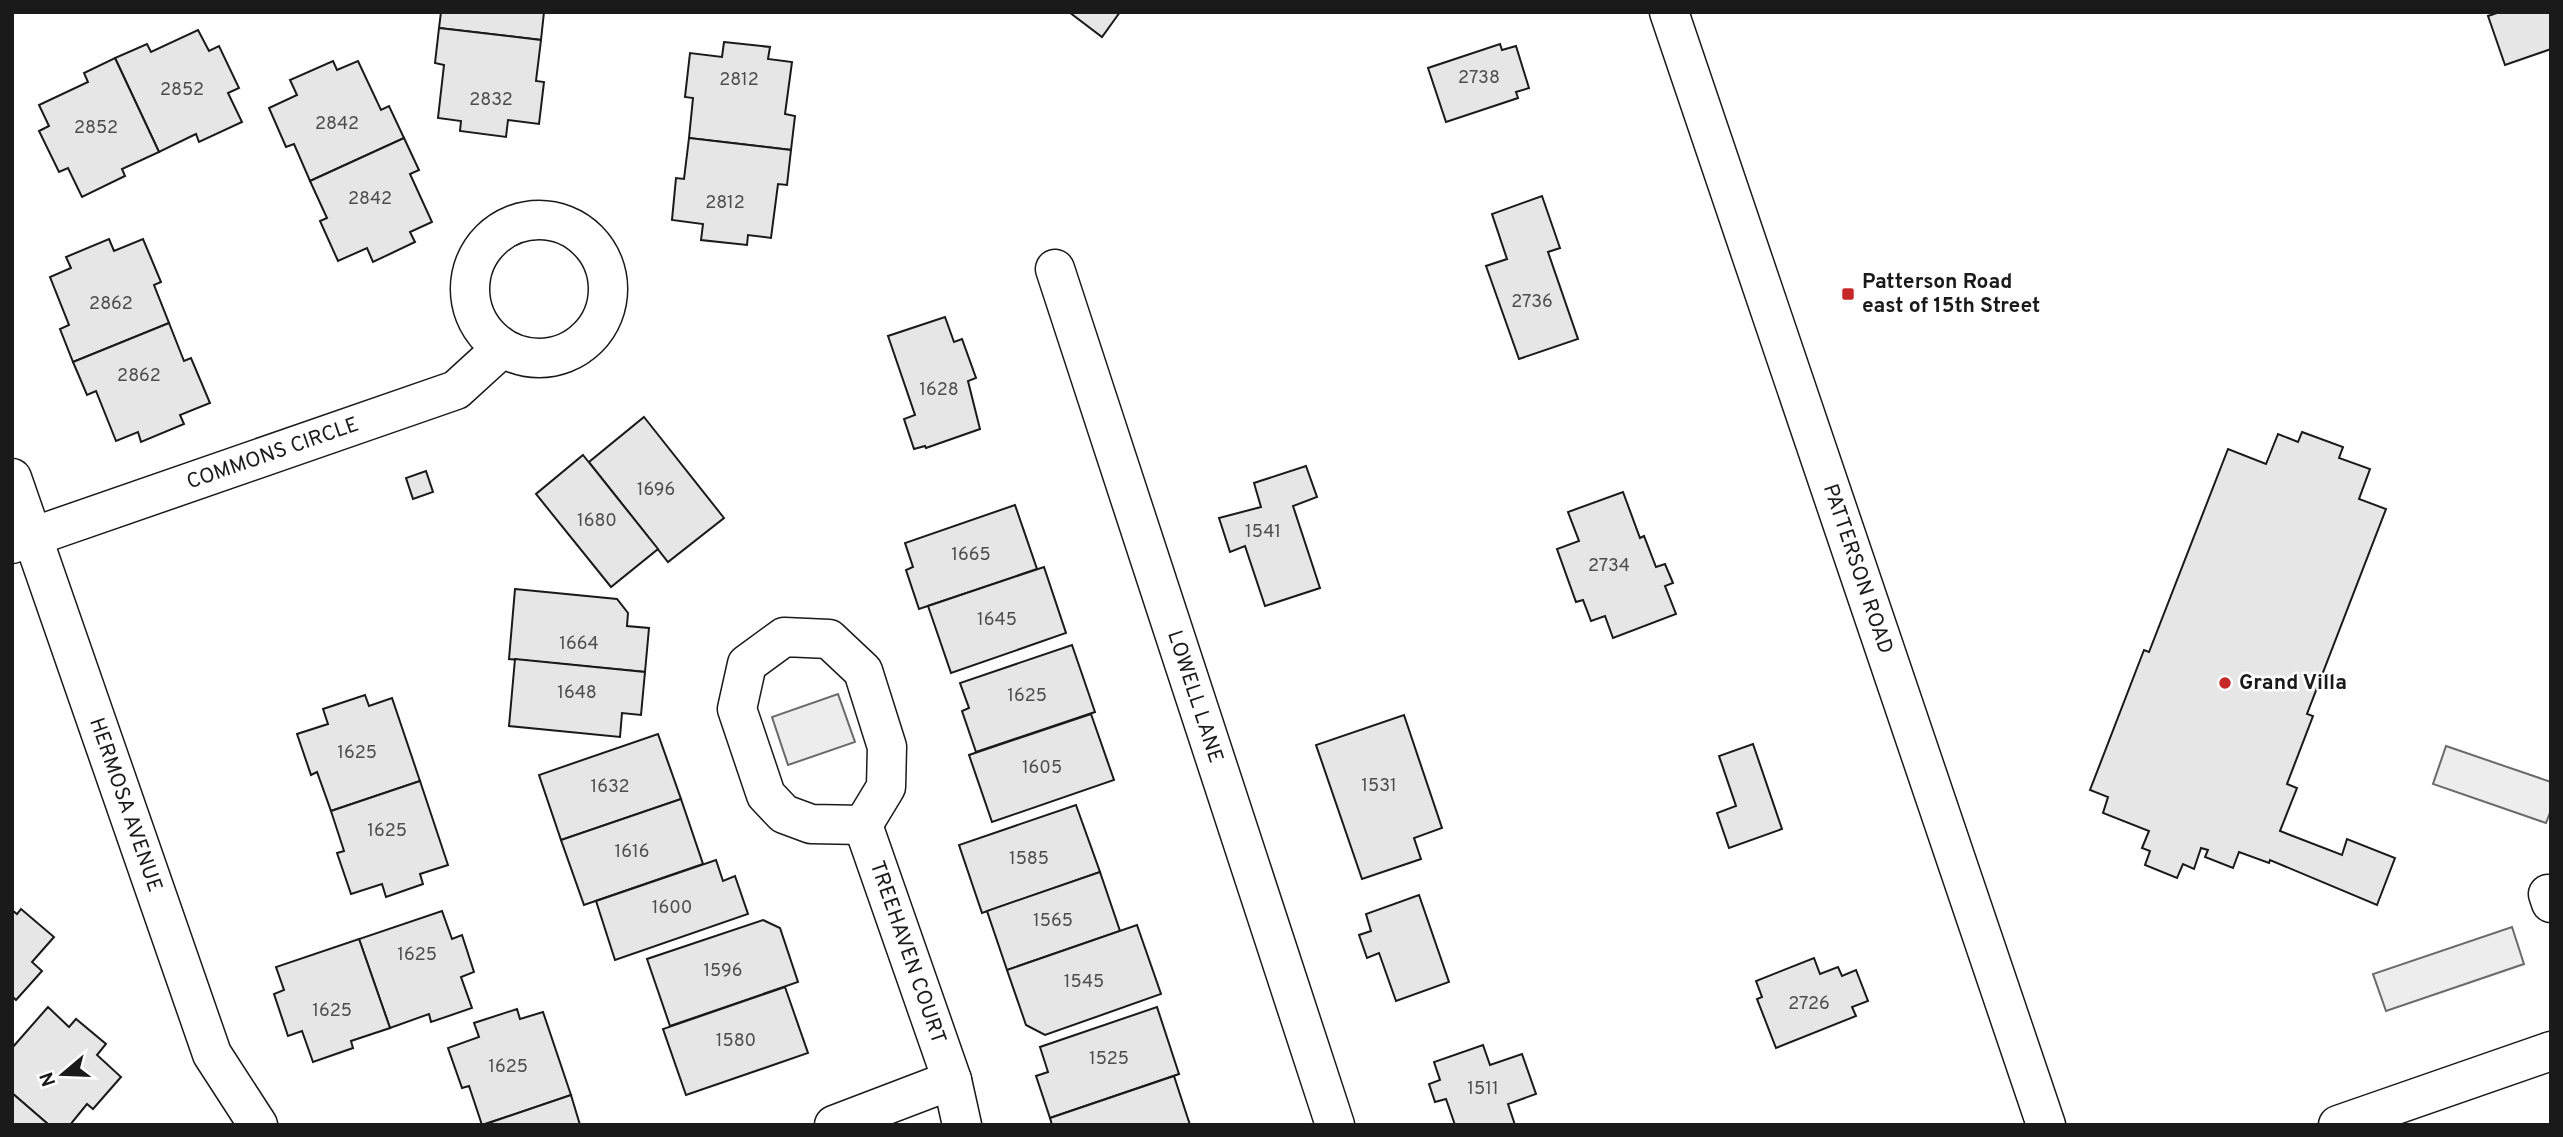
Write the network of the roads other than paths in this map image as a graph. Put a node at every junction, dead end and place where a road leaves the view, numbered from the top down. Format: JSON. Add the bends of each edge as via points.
{"nodes":[{"id":1,"x":1669,"y":12,"type":"edge"},
{"id":2,"x":1055,"y":269,"type":"dead end"},
{"id":3,"x":502,"y":348,"type":"dead end"},
{"id":4,"x":12,"y":478,"type":"edge"},
{"id":5,"x":22,"y":541,"type":"edge"},
{"id":6,"x":863,"y":825,"type":"junction"},
{"id":7,"x":2551,"y":1051,"type":"edge"},
{"id":8,"x":952,"y":1080,"type":"junction"},
{"id":9,"x":258,"y":1125,"type":"edge"},
{"id":10,"x":834,"y":1125,"type":"edge"},
{"id":11,"x":962,"y":1125,"type":"edge"},
{"id":12,"x":1335,"y":1125,"type":"edge"},
{"id":13,"x":2046,"y":1125,"type":"edge"},
{"id":14,"x":2338,"y":1125,"type":"edge"}],
"edges":[{"from":1,"to":13,"type":"street","name":"PATTERSON ROAD"},
{"from":2,"to":12,"type":"street","name":"LOWELL LANE"},
{"from":3,"to":5,"type":"street","name":"COMMONS CIRCLE","via":[[456,390]]},
{"from":4,"to":5,"type":"street","name":"HERMOSA AVENUE"},
{"from":5,"to":9,"type":"street","name":"HERMOSA AVENUE","via":[[212,1054]]},
{"from":6,"to":6,"type":"street","via":[[886,787],[887,747],[863,671],[829,639],[784,636],[747,664],[737,709],[766,795],[784,814],[811,824]]},
{"from":6,"to":8,"type":"street","name":"TREEHAVEN COURT"},
{"from":7,"to":14,"type":"street"},
{"from":8,"to":10,"type":"street"},
{"from":8,"to":11,"type":"street","name":"TREEHAVEN COURT"}]}
